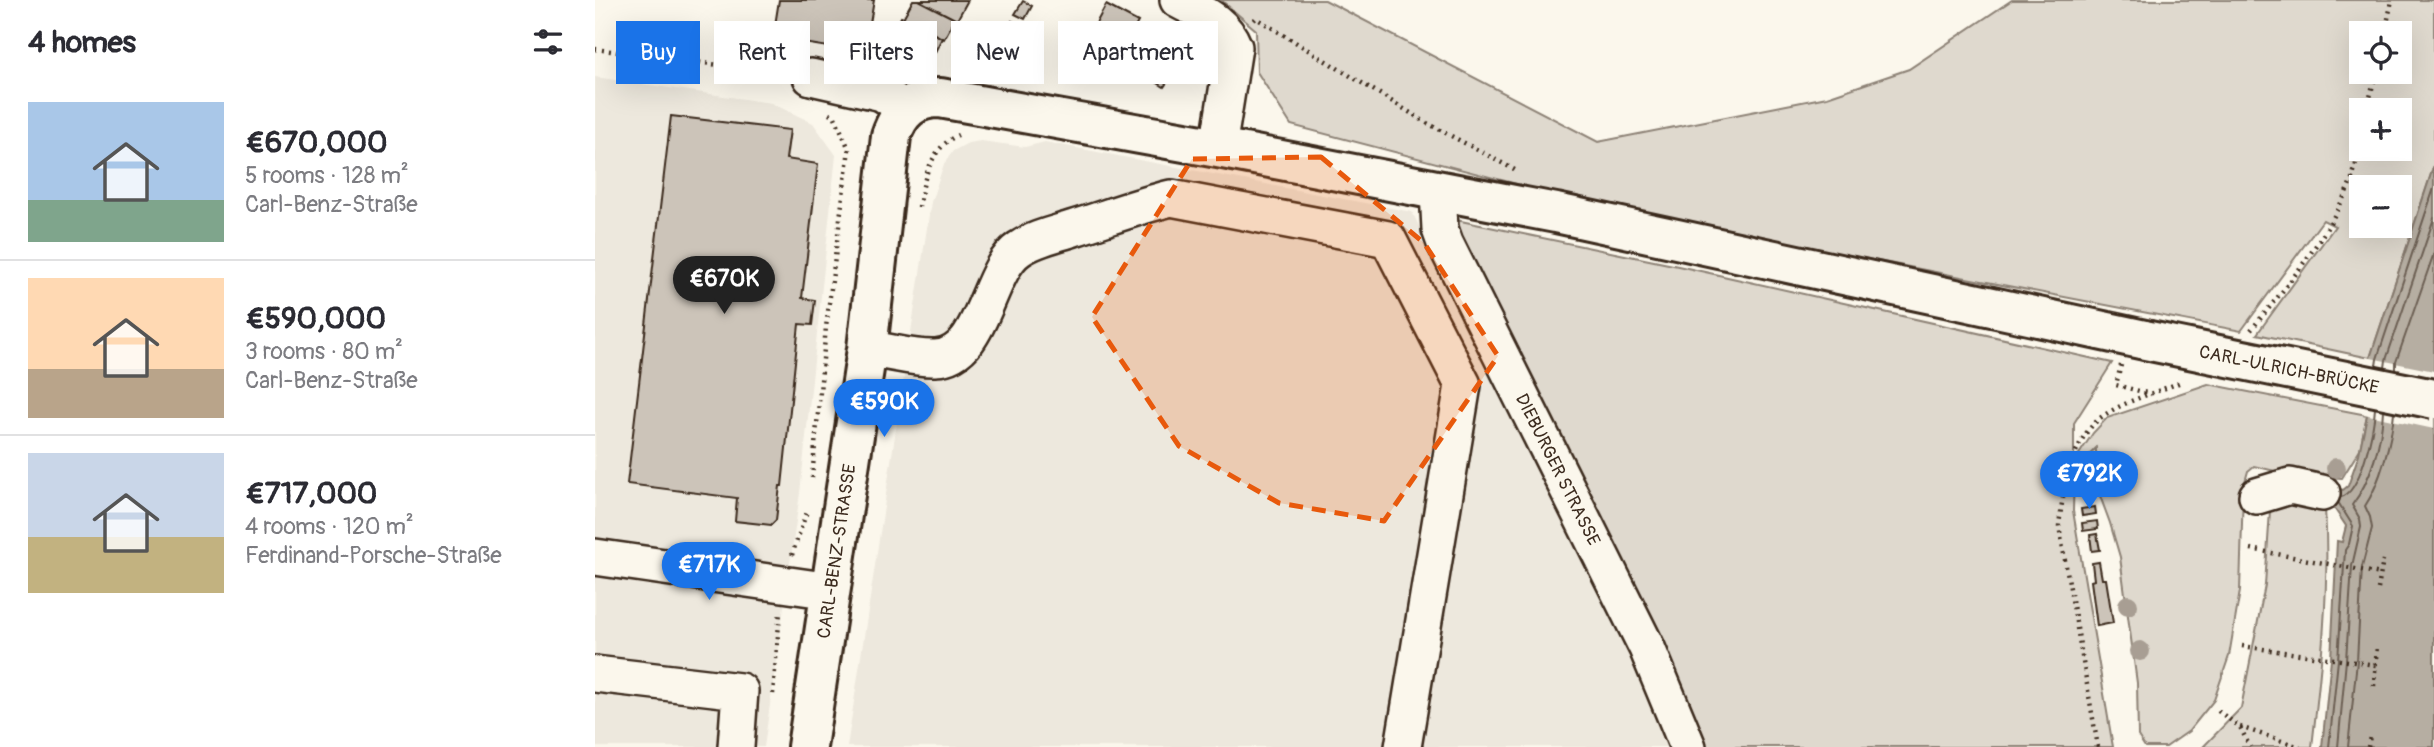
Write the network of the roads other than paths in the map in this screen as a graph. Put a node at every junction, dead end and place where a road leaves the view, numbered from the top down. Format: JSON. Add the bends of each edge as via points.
{"nodes":[{"id":1,"x":1178,"y":0,"type":"edge"},
{"id":2,"x":811,"y":76,"type":"road end"},
{"id":3,"x":906,"y":109,"type":"junction"},
{"id":4,"x":1218,"y":148,"type":"junction"},
{"id":5,"x":1439,"y":191,"type":"junction"},
{"id":6,"x":867,"y":349,"type":"junction"},
{"id":7,"x":2434,"y":399,"type":"edge"},
{"id":8,"x":2322,"y":492,"type":"dead end"},
{"id":9,"x":2257,"y":496,"type":"dead end"},
{"id":10,"x":595,"y":558,"type":"edge"},
{"id":11,"x":831,"y":591,"type":"junction"},
{"id":12,"x":595,"y":674,"type":"edge"},
{"id":13,"x":736,"y":747,"type":"edge"},
{"id":14,"x":807,"y":747,"type":"edge"},
{"id":15,"x":1403,"y":747,"type":"edge"},
{"id":16,"x":1688,"y":747,"type":"edge"}],
"edges":[{"from":1,"to":4,"type":"street","via":[[1214,19],[1229,33],[1234,47]]},
{"from":2,"to":3,"type":"street","via":[[882,93]]},
{"from":3,"to":4,"type":"main road","name":"CARL-ULRICH-BRÜCKE","via":[[921,100],[940,98]]},
{"from":3,"to":6,"type":"main road","name":"CARL-BENZ-STRASSE","via":[[895,125],[890,146]]},
{"from":4,"to":5,"type":"main road","name":"CARL-ULRICH-BRÜCKE"},
{"from":5,"to":7,"type":"main road","name":"CARL-ULRICH-BRÜCKE","bridge":true},
{"from":5,"to":16,"type":"street","name":"DIEBURGER STRASSE","via":[[1445,243],[1647,648]]},
{"from":6,"to":11,"type":"main road","name":"CARL-BENZ-STRASSE"},
{"from":6,"to":15,"type":"street","via":[[938,359],[950,354],[968,339],[1004,266],[1019,248],[1171,198],[1388,239],[1462,385]]},
{"from":8,"to":9,"type":"street","via":[[2290,486]]},
{"from":10,"to":11,"type":"street"},
{"from":11,"to":14,"type":"main road","name":"CARL-BENZ-STRASSE"},
{"from":12,"to":13,"type":"street","via":[[740,691]]}]}
